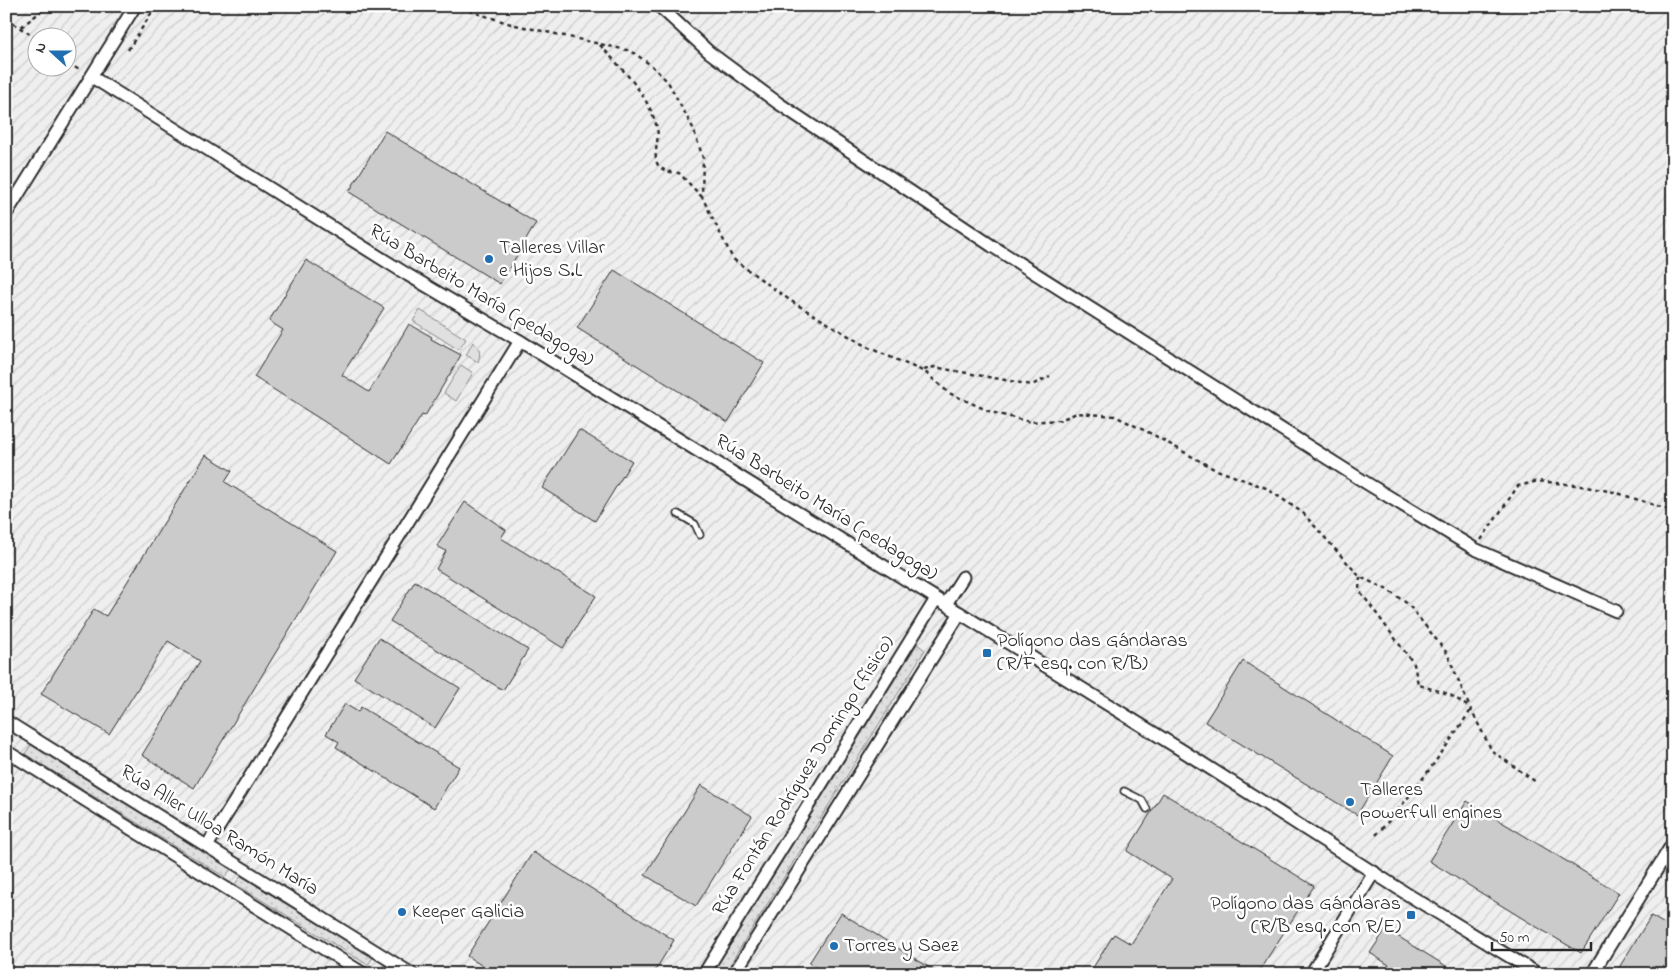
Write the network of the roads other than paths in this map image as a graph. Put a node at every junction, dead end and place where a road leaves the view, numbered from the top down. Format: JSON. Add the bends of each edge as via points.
{"nodes":[{"id":1,"x":135,"y":6,"type":"edge"},
{"id":2,"x":660,"y":6,"type":"edge"},
{"id":3,"x":92,"y":77,"type":"junction"},
{"id":4,"x":6,"y":214,"type":"edge"},
{"id":5,"x":520,"y":341,"type":"junction"},
{"id":6,"x":678,"y":514,"type":"dead end"},
{"id":7,"x":700,"y":535,"type":"dead end"},
{"id":8,"x":964,"y":577,"type":"dead end"},
{"id":9,"x":941,"y":602,"type":"junction"},
{"id":10,"x":1616,"y":611,"type":"dead end"},
{"id":11,"x":960,"y":614,"type":"junction"},
{"id":12,"x":6,"y":721,"type":"edge"},
{"id":13,"x":6,"y":751,"type":"edge"},
{"id":14,"x":1124,"y":791,"type":"dead end"},
{"id":15,"x":1147,"y":809,"type":"dead end"},
{"id":16,"x":1673,"y":843,"type":"edge"},
{"id":17,"x":207,"y":846,"type":"junction"},
{"id":18,"x":1374,"y":872,"type":"junction"},
{"id":19,"x":364,"y":974,"type":"edge"},
{"id":20,"x":412,"y":974,"type":"edge"},
{"id":21,"x":704,"y":974,"type":"edge"},
{"id":22,"x":734,"y":974,"type":"edge"},
{"id":23,"x":1311,"y":974,"type":"edge"},
{"id":24,"x":1538,"y":974,"type":"edge"},
{"id":25,"x":1592,"y":974,"type":"edge"}],
"edges":[{"from":1,"to":3,"type":"street"},
{"from":2,"to":10,"type":"street","via":[[709,52],[778,103],[968,229],[1368,484],[1475,549]]},
{"from":3,"to":4,"type":"street"},
{"from":3,"to":5,"type":"street","name":"Rúa Barbeito María (pedagoga)","via":[[408,275]]},
{"from":5,"to":9,"type":"street","name":"Rúa Barbeito María (pedagoga)"},
{"from":5,"to":17,"type":"street"},
{"from":6,"to":7,"type":"lane","via":[[695,524]]},
{"from":8,"to":9,"type":"street","name":"Rúa Fontán Rodríguez Domingo (físico)"},
{"from":9,"to":11,"type":"street","name":"Rúa Barbeito María (pedagoga)"},
{"from":9,"to":21,"type":"street","name":"Rúa Fontán Rodríguez Domingo (físico)"},
{"from":11,"to":18,"type":"street","name":"Rúa Barbeito María (pedagoga)"},
{"from":11,"to":22,"type":"street"},
{"from":12,"to":17,"type":"street","name":"Rúa Aller Ulloa Ramón María"},
{"from":13,"to":19,"type":"street"},
{"from":14,"to":15,"type":"lane","via":[[1142,800]]},
{"from":16,"to":25,"type":"street"},
{"from":17,"to":20,"type":"street","name":"Rúa Aller Ulloa Ramón María"},
{"from":18,"to":23,"type":"street"},
{"from":18,"to":24,"type":"street","name":"Rúa Barbeito María (pedagoga)"}]}
